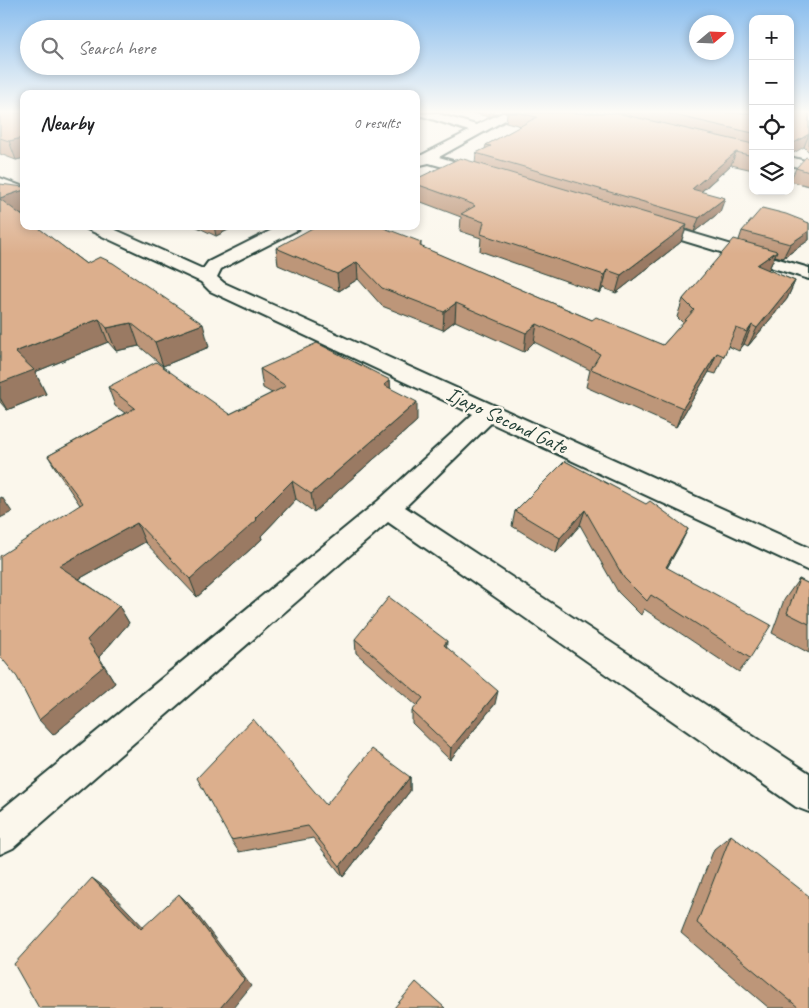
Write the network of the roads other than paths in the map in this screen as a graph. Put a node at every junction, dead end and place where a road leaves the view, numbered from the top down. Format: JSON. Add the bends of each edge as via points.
{"nodes":[{"id":1,"x":422,"y":160,"type":"edge"},
{"id":2,"x":794,"y":162,"type":"edge"},
{"id":3,"x":809,"y":166,"type":"edge"},
{"id":4,"x":494,"y":178,"type":"edge"},
{"id":5,"x":0,"y":182,"type":"edge"},
{"id":6,"x":20,"y":191,"type":"edge"},
{"id":7,"x":638,"y":222,"type":"edge"},
{"id":8,"x":102,"y":230,"type":"edge"},
{"id":9,"x":285,"y":230,"type":"edge"},
{"id":10,"x":809,"y":274,"type":"edge"},
{"id":11,"x":207,"y":278,"type":"junction"},
{"id":12,"x":488,"y":412,"type":"junction"},
{"id":13,"x":386,"y":508,"type":"junction"},
{"id":14,"x":809,"y":560,"type":"edge"},
{"id":15,"x":809,"y":794,"type":"edge"},
{"id":16,"x":0,"y":835,"type":"edge"}],
"edges":[{"from":1,"to":4,"type":"street"},
{"from":2,"to":3,"type":"street"},
{"from":5,"to":6,"type":"street"},
{"from":7,"to":10,"type":"street"},
{"from":8,"to":11,"type":"street","name":"Ijapo Second Gate"},
{"from":9,"to":11,"type":"street","via":[[214,266]]},
{"from":11,"to":12,"type":"street","name":"Ijapo Second Gate","via":[[217,286]]},
{"from":12,"to":13,"type":"street"},
{"from":12,"to":14,"type":"street","name":"Ijapo Second Gate"},
{"from":13,"to":15,"type":"street"},
{"from":13,"to":16,"type":"street"}]}
